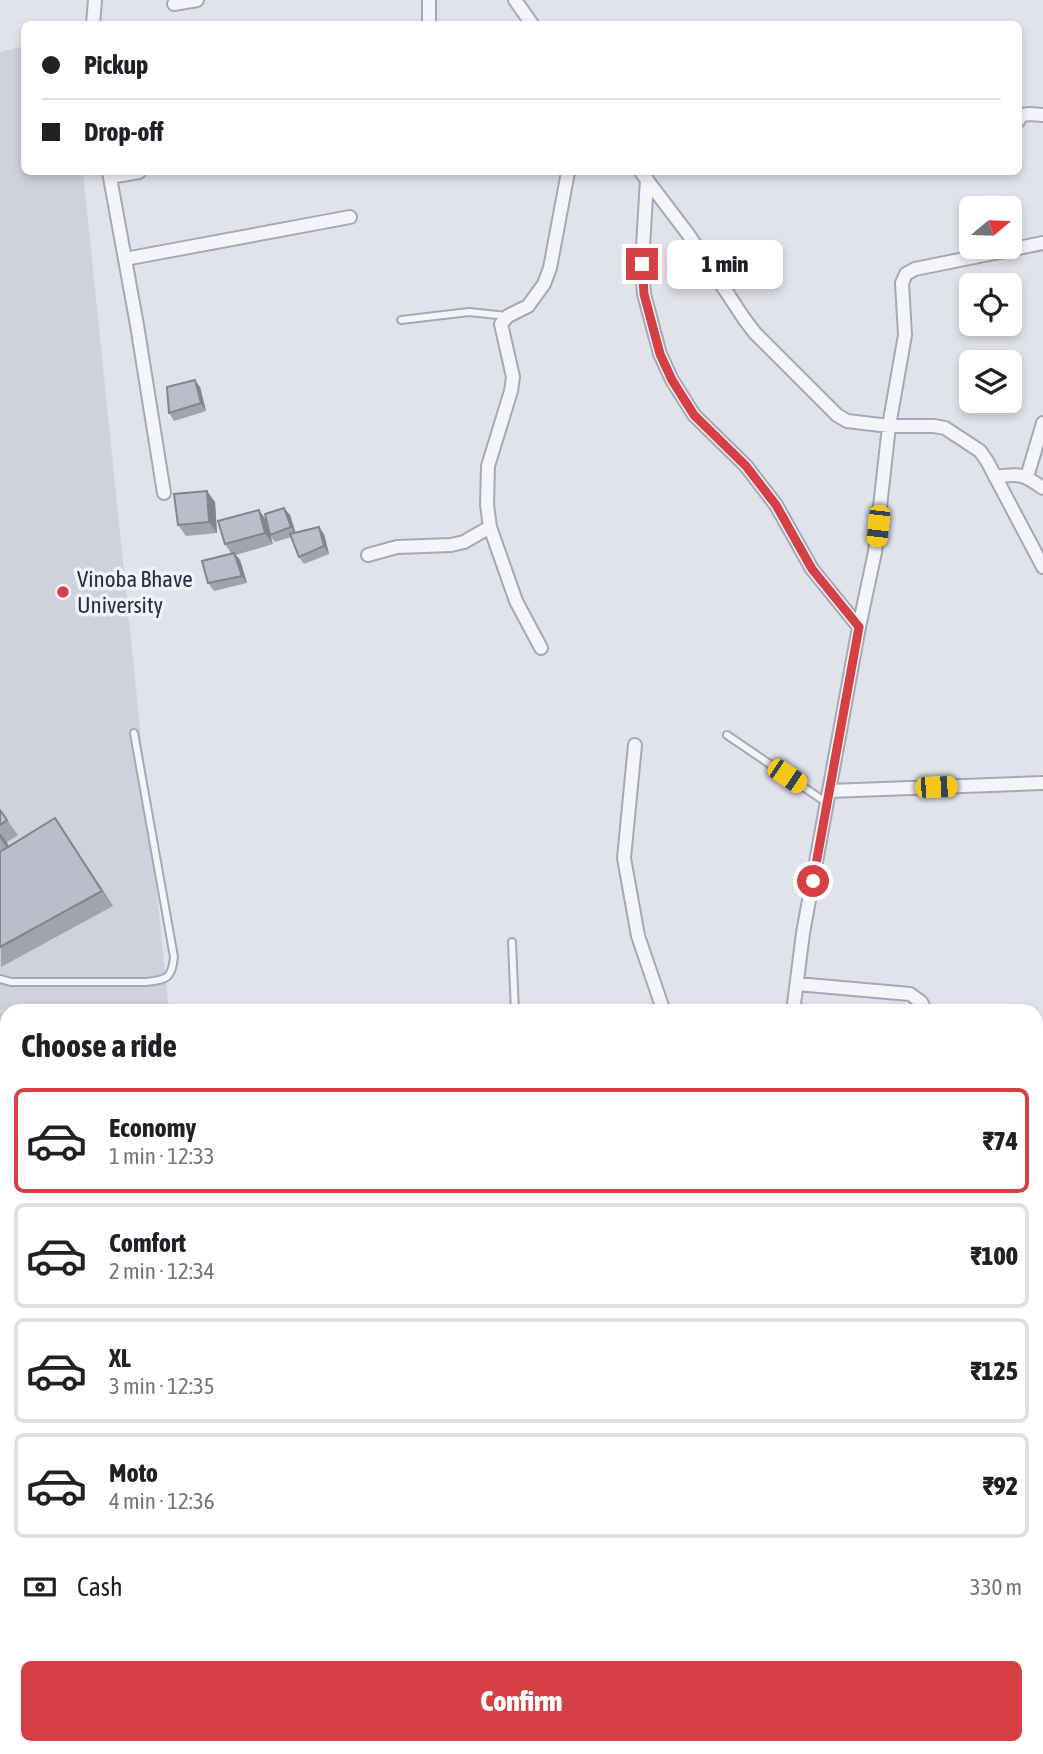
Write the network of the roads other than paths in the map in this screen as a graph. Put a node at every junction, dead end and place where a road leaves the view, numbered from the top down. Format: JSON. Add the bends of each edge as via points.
{"nodes":[{"id":1,"x":95,"y":0,"type":"edge"},
{"id":2,"x":197,"y":0,"type":"edge"},
{"id":3,"x":429,"y":0,"type":"edge"},
{"id":4,"x":515,"y":0,"type":"edge"},
{"id":5,"x":174,"y":4,"type":"dead end"},
{"id":6,"x":93,"y":21,"type":"edge"},
{"id":7,"x":429,"y":21,"type":"edge"},
{"id":8,"x":530,"y":21,"type":"edge"},
{"id":9,"x":1043,"y":115,"type":"edge"},
{"id":10,"x":1022,"y":116,"type":"edge"},
{"id":11,"x":110,"y":175,"type":"edge"},
{"id":12,"x":567,"y":175,"type":"edge"},
{"id":13,"x":644,"y":175,"type":"edge"},
{"id":14,"x":350,"y":217,"type":"dead end"},
{"id":15,"x":1043,"y":243,"type":"edge"},
{"id":16,"x":125,"y":259,"type":"junction"},
{"id":17,"x":508,"y":316,"type":"junction"},
{"id":18,"x":401,"y":320,"type":"dead end"},
{"id":19,"x":1043,"y":423,"type":"edge"},
{"id":20,"x":889,"y":426,"type":"junction"},
{"id":21,"x":995,"y":477,"type":"junction"},
{"id":22,"x":1027,"y":477,"type":"junction"},
{"id":23,"x":1043,"y":488,"type":"edge"},
{"id":24,"x":164,"y":493,"type":"dead end"},
{"id":25,"x":490,"y":527,"type":"junction"},
{"id":26,"x":368,"y":555,"type":"dead end"},
{"id":27,"x":1043,"y":567,"type":"edge"},
{"id":28,"x":859,"y":627,"type":"junction"},
{"id":29,"x":541,"y":648,"type":"dead end"},
{"id":30,"x":134,"y":733,"type":"dead end"},
{"id":31,"x":727,"y":735,"type":"dead end"},
{"id":32,"x":635,"y":745,"type":"dead end"},
{"id":33,"x":1043,"y":783,"type":"edge"},
{"id":34,"x":828,"y":797,"type":"junction"},
{"id":35,"x":512,"y":942,"type":"dead end"},
{"id":36,"x":0,"y":979,"type":"edge"},
{"id":37,"x":797,"y":984,"type":"junction"},
{"id":38,"x":515,"y":1004,"type":"edge"},
{"id":39,"x":661,"y":1004,"type":"edge"},
{"id":40,"x":794,"y":1004,"type":"edge"},
{"id":41,"x":922,"y":1004,"type":"edge"}],
"edges":[{"from":1,"to":6,"type":"street"},
{"from":2,"to":5,"type":"street"},
{"from":3,"to":7,"type":"street"},
{"from":4,"to":8,"type":"street"},
{"from":9,"to":10,"type":"street"},
{"from":11,"to":16,"type":"street"},
{"from":12,"to":17,"type":"street","via":[[544,284],[528,306]]},
{"from":13,"to":20,"type":"street","via":[[755,333],[837,415],[847,421]]},
{"from":13,"to":28,"type":"street","via":[[644,294],[672,380],[694,415],[746,466],[776,505],[812,569]]},
{"from":14,"to":16,"type":"street"},
{"from":15,"to":20,"type":"street","via":[[906,274],[902,283],[905,335]]},
{"from":16,"to":24,"type":"street"},
{"from":17,"to":18,"type":"lane","via":[[469,312]]},
{"from":17,"to":25,"type":"street","via":[[501,324],[512,391],[488,467]]},
{"from":19,"to":22,"type":"street"},
{"from":20,"to":21,"type":"street","via":[[945,428],[980,451]]},
{"from":20,"to":28,"type":"street","via":[[875,552]]},
{"from":21,"to":22,"type":"street"},
{"from":21,"to":27,"type":"street"},
{"from":22,"to":23,"type":"street"},
{"from":25,"to":26,"type":"street","via":[[451,545],[397,547]]},
{"from":25,"to":29,"type":"street","via":[[516,601]]},
{"from":28,"to":34,"type":"street"},
{"from":30,"to":36,"type":"lane","via":[[173,969],[161,981],[146,982]]},
{"from":31,"to":34,"type":"lane"},
{"from":32,"to":39,"type":"street","via":[[624,858],[638,936]]},
{"from":33,"to":34,"type":"street"},
{"from":34,"to":37,"type":"street"},
{"from":35,"to":38,"type":"lane"},
{"from":37,"to":40,"type":"street"},
{"from":37,"to":41,"type":"street","via":[[910,994]]}]}
